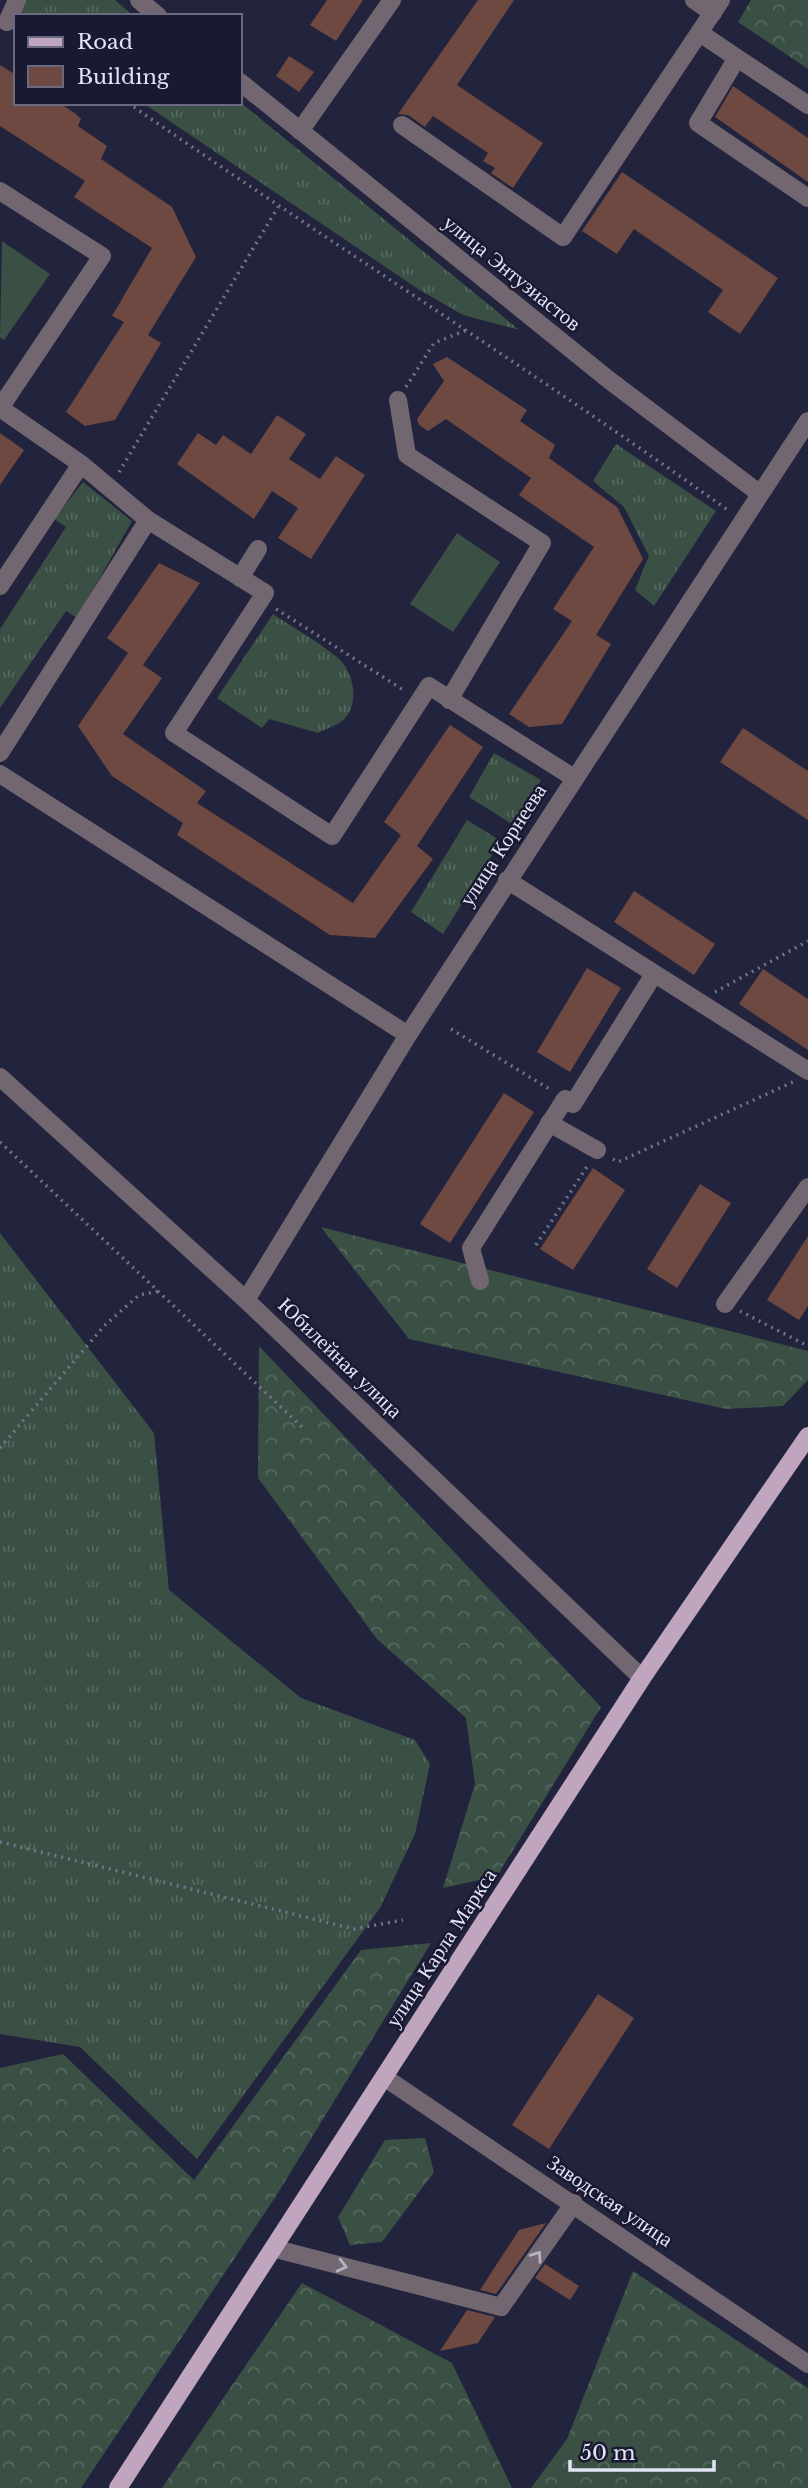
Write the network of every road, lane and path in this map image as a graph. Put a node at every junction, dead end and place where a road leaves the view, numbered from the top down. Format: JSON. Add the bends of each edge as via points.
{"nodes":[{"id":1,"x":17,"y":0,"type":"edge"},
{"id":2,"x":139,"y":0,"type":"edge"},
{"id":3,"x":392,"y":0,"type":"edge"},
{"id":4,"x":694,"y":0,"type":"edge"},
{"id":5,"x":717,"y":6,"type":"edge"},
{"id":6,"x":156,"y":14,"type":"edge"},
{"id":7,"x":6,"y":22,"type":"dead end"},
{"id":8,"x":700,"y":33,"type":"junction"},
{"id":9,"x":737,"y":58,"type":"junction"},
{"id":10,"x":242,"y":84,"type":"edge"},
{"id":11,"x":131,"y":105,"type":"edge"},
{"id":12,"x":808,"y":105,"type":"edge"},
{"id":13,"x":402,"y":125,"type":"dead end"},
{"id":14,"x":300,"y":131,"type":"junction"},
{"id":15,"x":0,"y":191,"type":"edge"},
{"id":16,"x":808,"y":198,"type":"edge"},
{"id":17,"x":278,"y":207,"type":"junction"},
{"id":18,"x":468,"y":330,"type":"junction"},
{"id":19,"x":398,"y":400,"type":"joint"},
{"id":20,"x":0,"y":408,"type":"edge"},
{"id":21,"x":808,"y":421,"type":"edge"},
{"id":22,"x":81,"y":464,"type":"junction"},
{"id":23,"x":109,"y":488,"type":"junction"},
{"id":24,"x":759,"y":493,"type":"junction"},
{"id":25,"x":729,"y":512,"type":"dead end"},
{"id":26,"x":148,"y":520,"type":"junction"},
{"id":27,"x":258,"y":549,"type":"dead end"},
{"id":28,"x":240,"y":578,"type":"junction"},
{"id":29,"x":0,"y":586,"type":"edge"},
{"id":30,"x":261,"y":599,"type":"junction"},
{"id":31,"x":419,"y":700,"type":"junction"},
{"id":32,"x":449,"y":700,"type":"junction"},
{"id":33,"x":0,"y":754,"type":"edge"},
{"id":34,"x":0,"y":775,"type":"edge"},
{"id":35,"x":574,"y":778,"type":"junction"},
{"id":36,"x":507,"y":880,"type":"junction"},
{"id":37,"x":808,"y":941,"type":"edge"},
{"id":38,"x":654,"y":974,"type":"junction"},
{"id":39,"x":698,"y":1002,"type":"junction"},
{"id":40,"x":451,"y":1028,"type":"dead end"},
{"id":41,"x":408,"y":1035,"type":"junction"},
{"id":42,"x":802,"y":1076,"type":"edge"},
{"id":43,"x":0,"y":1077,"type":"edge"},
{"id":44,"x":565,"y":1099,"type":"junction"},
{"id":45,"x":550,"y":1123,"type":"junction"},
{"id":46,"x":0,"y":1142,"type":"edge"},
{"id":47,"x":597,"y":1150,"type":"junction"},
{"id":48,"x":808,"y":1187,"type":"edge"},
{"id":49,"x":536,"y":1245,"type":"dead end"},
{"id":50,"x":480,"y":1281,"type":"dead end"},
{"id":51,"x":160,"y":1291,"type":"junction"},
{"id":52,"x":246,"y":1300,"type":"junction"},
{"id":53,"x":725,"y":1304,"type":"joint"},
{"id":54,"x":808,"y":1346,"type":"edge"},
{"id":55,"x":302,"y":1427,"type":"dead end"},
{"id":56,"x":808,"y":1436,"type":"edge"},
{"id":57,"x":0,"y":1448,"type":"edge"},
{"id":58,"x":642,"y":1678,"type":"junction"},
{"id":59,"x":0,"y":1842,"type":"edge"},
{"id":60,"x":403,"y":1920,"type":"dead end"},
{"id":61,"x":384,"y":2077,"type":"junction"},
{"id":62,"x":574,"y":2203,"type":"junction"},
{"id":63,"x":276,"y":2249,"type":"junction"},
{"id":64,"x":808,"y":2364,"type":"edge"},
{"id":65,"x":118,"y":2488,"type":"edge"}],
"edges":[{"from":1,"to":7,"type":"street"},
{"from":2,"to":6,"type":"street"},
{"from":3,"to":14,"type":"street"},
{"from":4,"to":5,"type":"street"},
{"from":5,"to":8,"type":"street"},
{"from":8,"to":9,"type":"street"},
{"from":8,"to":13,"type":"street","via":[[563,237]]},
{"from":9,"to":12,"type":"street"},
{"from":9,"to":16,"type":"street","via":[[698,123]]},
{"from":10,"to":14,"type":"street","name":"улица Энтузиастов"},
{"from":11,"to":17,"type":"path"},
{"from":14,"to":24,"type":"street","name":"улица Энтузиастов","via":[[609,380]]},
{"from":15,"to":20,"type":"street","via":[[102,256]]},
{"from":17,"to":18,"type":"path"},
{"from":17,"to":23,"type":"path"},
{"from":18,"to":19,"type":"path","via":[[434,343]]},
{"from":18,"to":25,"type":"path"},
{"from":19,"to":32,"type":"street","via":[[407,455],[542,543]]},
{"from":20,"to":22,"type":"street"},
{"from":21,"to":24,"type":"street","name":"улица Корнеева"},
{"from":22,"to":23,"type":"street"},
{"from":22,"to":29,"type":"street"},
{"from":23,"to":26,"type":"street"},
{"from":24,"to":35,"type":"street","name":"улица Корнеева"},
{"from":26,"to":28,"type":"street"},
{"from":26,"to":33,"type":"street"},
{"from":27,"to":28,"type":"street"},
{"from":28,"to":30,"type":"street","via":[[265,593]]},
{"from":30,"to":31,"type":"path"},
{"from":30,"to":31,"type":"street","via":[[174,733],[320,828],[332,835]]},
{"from":31,"to":32,"type":"street","via":[[429,686]]},
{"from":32,"to":35,"type":"street"},
{"from":34,"to":41,"type":"street"},
{"from":35,"to":36,"type":"street","name":"улица Корнеева"},
{"from":36,"to":38,"type":"street"},
{"from":36,"to":41,"type":"street","name":"улица Корнеева"},
{"from":37,"to":39,"type":"path"},
{"from":38,"to":39,"type":"street"},
{"from":38,"to":44,"type":"street","via":[[573,1104]]},
{"from":39,"to":42,"type":"street"},
{"from":40,"to":44,"type":"path"},
{"from":41,"to":52,"type":"street","name":"улица Корнеева"},
{"from":42,"to":47,"type":"path","via":[[618,1162]]},
{"from":43,"to":52,"type":"street","name":"Юбилейная улица"},
{"from":44,"to":45,"type":"street"},
{"from":45,"to":47,"type":"street"},
{"from":45,"to":50,"type":"street","via":[[471,1248]]},
{"from":46,"to":51,"type":"path"},
{"from":47,"to":49,"type":"path"},
{"from":48,"to":53,"type":"street"},
{"from":51,"to":55,"type":"path"},
{"from":51,"to":57,"type":"path","via":[[139,1295],[104,1326]]},
{"from":52,"to":58,"type":"street","name":"Юбилейная улица"},
{"from":53,"to":54,"type":"path"},
{"from":56,"to":58,"type":"main road","name":"улица Карла Маркса"},
{"from":58,"to":61,"type":"main road","name":"улица Карла Маркса"},
{"from":59,"to":60,"type":"path","via":[[354,1929]]},
{"from":61,"to":62,"type":"street","name":"Заводская улица"},
{"from":61,"to":63,"type":"main road","name":"улица Карла Маркса"},
{"from":63,"to":62,"type":"street","one_way":true,"via":[[501,2307]]},
{"from":62,"to":64,"type":"street","name":"Заводская улица"},
{"from":63,"to":65,"type":"main road","name":"улица Карла Маркса"}]}
